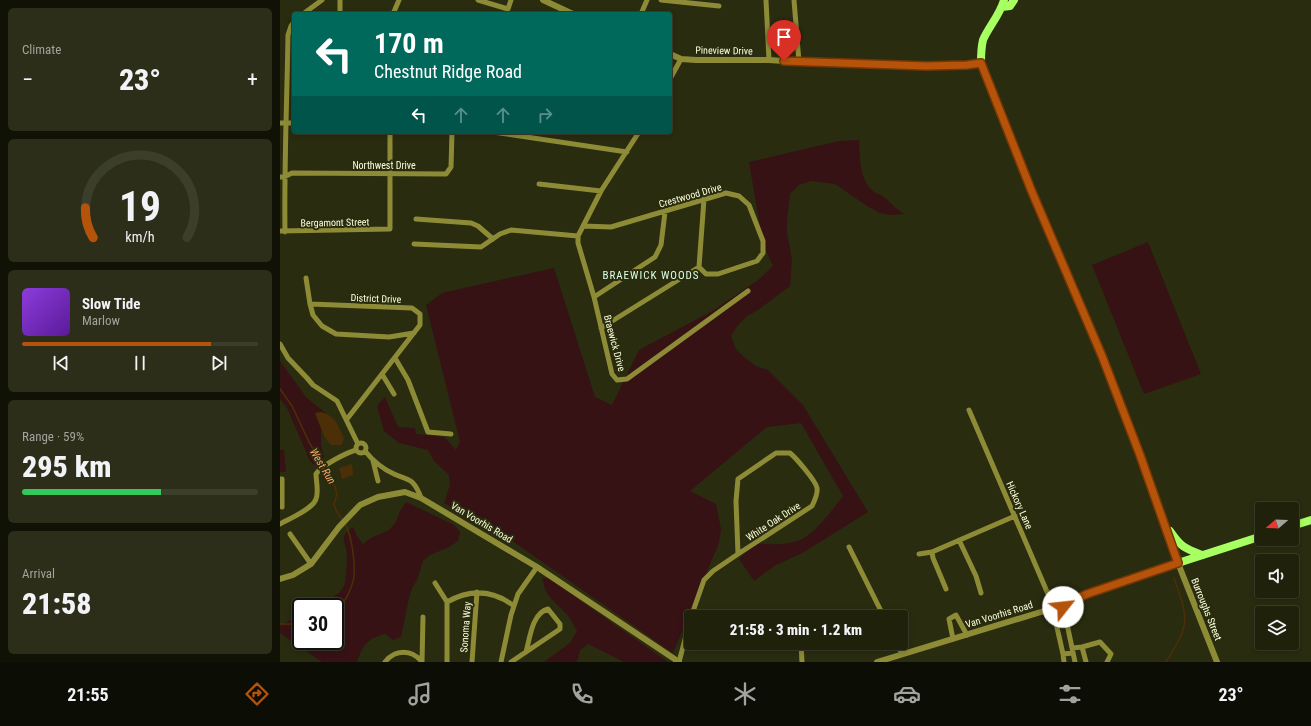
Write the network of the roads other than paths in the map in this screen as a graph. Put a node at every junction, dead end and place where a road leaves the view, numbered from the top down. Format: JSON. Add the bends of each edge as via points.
{"nodes":[{"id":1,"x":322,"y":0,"type":"edge"},
{"id":2,"x":340,"y":0,"type":"edge"},
{"id":3,"x":399,"y":0,"type":"edge"},
{"id":4,"x":478,"y":0,"type":"edge"},
{"id":5,"x":512,"y":0,"type":"edge"},
{"id":6,"x":543,"y":0,"type":"edge"},
{"id":7,"x":647,"y":0,"type":"edge"},
{"id":8,"x":661,"y":0,"type":"edge"},
{"id":9,"x":766,"y":0,"type":"edge"},
{"id":10,"x":794,"y":0,"type":"edge"},
{"id":11,"x":1014,"y":0,"type":"edge"},
{"id":12,"x":1002,"y":2,"type":"edge"},
{"id":13,"x":718,"y":6,"type":"dead end"},
{"id":14,"x":306,"y":12,"type":"edge"},
{"id":15,"x":340,"y":12,"type":"edge"},
{"id":16,"x":394,"y":12,"type":"edge"},
{"id":17,"x":569,"y":12,"type":"edge"},
{"id":18,"x":642,"y":12,"type":"edge"},
{"id":19,"x":292,"y":24,"type":"edge"},
{"id":20,"x":672,"y":55,"type":"edge"},
{"id":21,"x":681,"y":59,"type":"junction"},
{"id":22,"x":769,"y":60,"type":"junction"},
{"id":23,"x":799,"y":62,"type":"junction"},
{"id":24,"x":981,"y":63,"type":"junction"},
{"id":25,"x":672,"y":75,"type":"edge"},
{"id":26,"x":280,"y":122,"type":"edge"},
{"id":27,"x":287,"y":123,"type":"junction"},
{"id":28,"x":292,"y":123,"type":"edge"},
{"id":29,"x":390,"y":134,"type":"edge"},
{"id":30,"x":452,"y":134,"type":"edge"},
{"id":31,"x":506,"y":134,"type":"edge"},
{"id":32,"x":637,"y":134,"type":"edge"},
{"id":33,"x":627,"y":152,"type":"junction"},
{"id":34,"x":391,"y":174,"type":"junction"},
{"id":35,"x":282,"y":177,"type":"edge"},
{"id":36,"x":539,"y":184,"type":"dead end"},
{"id":37,"x":601,"y":191,"type":"junction"},
{"id":38,"x":704,"y":199,"type":"junction"},
{"id":39,"x":665,"y":212,"type":"junction"},
{"id":40,"x":416,"y":220,"type":"dead end"},
{"id":41,"x":582,"y":226,"type":"junction"},
{"id":42,"x":283,"y":231,"type":"edge"},
{"id":43,"x":578,"y":236,"type":"junction"},
{"id":44,"x":493,"y":239,"type":"junction"},
{"id":45,"x":414,"y":244,"type":"dead end"},
{"id":46,"x":699,"y":267,"type":"junction"},
{"id":47,"x":306,"y":278,"type":"dead end"},
{"id":48,"x":748,"y":292,"type":"dead end"},
{"id":49,"x":594,"y":297,"type":"junction"},
{"id":50,"x":310,"y":304,"type":"junction"},
{"id":51,"x":601,"y":328,"type":"junction"},
{"id":52,"x":414,"y":333,"type":"junction"},
{"id":53,"x":280,"y":344,"type":"edge"},
{"id":54,"x":395,"y":358,"type":"junction"},
{"id":55,"x":382,"y":374,"type":"junction"},
{"id":56,"x":394,"y":394,"type":"dead end"},
{"id":57,"x":969,"y":410,"type":"dead end"},
{"id":58,"x":347,"y":419,"type":"junction"},
{"id":59,"x":451,"y":434,"type":"dead end"},
{"id":60,"x":358,"y":444,"type":"junction"},
{"id":61,"x":356,"y":450,"type":"junction"},
{"id":62,"x":365,"y":451,"type":"junction"},
{"id":63,"x":373,"y":461,"type":"junction"},
{"id":64,"x":280,"y":479,"type":"edge"},
{"id":65,"x":378,"y":481,"type":"dead end"},
{"id":66,"x":421,"y":498,"type":"junction"},
{"id":67,"x":282,"y":507,"type":"dead end"},
{"id":68,"x":1015,"y":516,"type":"junction"},
{"id":69,"x":1311,"y":520,"type":"edge"},
{"id":70,"x":1164,"y":522,"type":"junction"},
{"id":71,"x":280,"y":524,"type":"edge"},
{"id":72,"x":1299,"y":524,"type":"edge"},
{"id":73,"x":290,"y":534,"type":"dead end"},
{"id":74,"x":1255,"y":538,"type":"edge"},
{"id":75,"x":959,"y":540,"type":"junction"},
{"id":76,"x":849,"y":547,"type":"dead end"},
{"id":77,"x":932,"y":552,"type":"junction"},
{"id":78,"x":738,"y":554,"type":"junction"},
{"id":79,"x":919,"y":554,"type":"dead end"},
{"id":80,"x":1202,"y":555,"type":"junction"},
{"id":81,"x":1178,"y":563,"type":"junction"},
{"id":82,"x":310,"y":564,"type":"junction"},
{"id":83,"x":538,"y":567,"type":"junction"},
{"id":84,"x":280,"y":579,"type":"edge"},
{"id":85,"x":435,"y":583,"type":"dead end"},
{"id":86,"x":946,"y":589,"type":"dead end"},
{"id":87,"x":477,"y":592,"type":"junction"},
{"id":88,"x":981,"y":593,"type":"dead end"},
{"id":89,"x":447,"y":602,"type":"junction"},
{"id":90,"x":1063,"y":605,"type":"junction"},
{"id":91,"x":514,"y":606,"type":"junction"},
{"id":92,"x":1054,"y":608,"type":"junction"},
{"id":93,"x":693,"y":610,"type":"edge"},
{"id":94,"x":880,"y":610,"type":"edge"},
{"id":95,"x":423,"y":617,"type":"dead end"},
{"id":96,"x":1056,"y":623,"type":"dead end"},
{"id":97,"x":968,"y":635,"type":"junction"},
{"id":98,"x":953,"y":639,"type":"junction"},
{"id":99,"x":1082,"y":647,"type":"junction"},
{"id":100,"x":684,"y":648,"type":"edge"},
{"id":101,"x":801,"y":650,"type":"edge"},
{"id":102,"x":900,"y":650,"type":"edge"},
{"id":103,"x":1072,"y":650,"type":"junction"},
{"id":104,"x":526,"y":652,"type":"junction"},
{"id":105,"x":902,"y":654,"type":"junction"},
{"id":106,"x":1063,"y":654,"type":"junction"},
{"id":107,"x":385,"y":662,"type":"edge"},
{"id":108,"x":422,"y":662,"type":"edge"},
{"id":109,"x":447,"y":662,"type":"edge"},
{"id":110,"x":472,"y":662,"type":"edge"},
{"id":111,"x":501,"y":662,"type":"edge"},
{"id":112,"x":511,"y":662,"type":"edge"},
{"id":113,"x":679,"y":662,"type":"edge"},
{"id":114,"x":802,"y":662,"type":"edge"},
{"id":115,"x":877,"y":662,"type":"edge"},
{"id":116,"x":1064,"y":662,"type":"edge"},
{"id":117,"x":1075,"y":662,"type":"edge"},
{"id":118,"x":1086,"y":662,"type":"edge"},
{"id":119,"x":1107,"y":662,"type":"edge"},
{"id":120,"x":1217,"y":662,"type":"edge"}],
"edges":[{"from":1,"to":14,"type":"street"},
{"from":2,"to":15,"type":"street"},
{"from":3,"to":16,"type":"street"},
{"from":4,"to":5,"type":"street","via":[[508,9]]},
{"from":6,"to":17,"type":"street"},
{"from":7,"to":18,"type":"street"},
{"from":8,"to":13,"type":"street"},
{"from":9,"to":22,"type":"street"},
{"from":10,"to":23,"type":"street"},
{"from":11,"to":12,"type":"main road","via":[[1010,6]]},
{"from":12,"to":24,"type":"main road","via":[[983,41]]},
{"from":19,"to":27,"type":"street","via":[[288,35]]},
{"from":20,"to":21,"type":"street"},
{"from":21,"to":22,"type":"street","name":"Pineview Drive"},
{"from":21,"to":25,"type":"street"},
{"from":22,"to":23,"type":"street","name":"Pineview Drive"},
{"from":23,"to":24,"type":"street","name":"Pineview Drive","via":[[926,66]]},
{"from":24,"to":70,"type":"main road","via":[[1032,192],[1096,341]]},
{"from":26,"to":27,"type":"street"},
{"from":27,"to":28,"type":"street"},
{"from":27,"to":35,"type":"street"},
{"from":29,"to":34,"type":"street"},
{"from":30,"to":34,"type":"street","name":"Northwest Drive","via":[[451,168],[446,174]]},
{"from":31,"to":33,"type":"street"},
{"from":32,"to":33,"type":"street"},
{"from":33,"to":37,"type":"street"},
{"from":34,"to":35,"type":"street","name":"Northwest Drive","via":[[292,173]]},
{"from":34,"to":42,"type":"street","name":"Bergamont Street","via":[[390,229]]},
{"from":35,"to":42,"type":"street"},
{"from":36,"to":37,"type":"street"},
{"from":37,"to":41,"type":"street"},
{"from":38,"to":39,"type":"street","name":"Crestwood Drive"},
{"from":38,"to":46,"type":"street"},
{"from":38,"to":46,"type":"street","name":"Crestwood Drive","via":[[726,193],[739,196],[748,205],[763,241],[763,253],[757,261],[718,274],[706,274]]},
{"from":39,"to":41,"type":"street","name":"Crestwood Drive","via":[[611,227]]},
{"from":39,"to":49,"type":"street","via":[[661,246],[655,257]]},
{"from":40,"to":44,"type":"street","via":[[471,223]]},
{"from":41,"to":43,"type":"street"},
{"from":43,"to":44,"type":"street","via":[[511,230]]},
{"from":43,"to":49,"type":"street","name":"Braewick Drive"},
{"from":44,"to":45,"type":"street","via":[[481,247]]},
{"from":46,"to":51,"type":"street"},
{"from":47,"to":50,"type":"street"},
{"from":48,"to":51,"type":"street","name":"Braewick Drive","via":[[627,379],[617,380],[612,374]]},
{"from":49,"to":51,"type":"street","name":"Braewick Drive"},
{"from":50,"to":52,"type":"street","via":[[313,315],[322,326],[336,334],[389,337]]},
{"from":50,"to":52,"type":"street","name":"District Drive","via":[[412,308],[420,314],[420,325]]},
{"from":52,"to":54,"type":"street","name":"District Drive"},
{"from":53,"to":58,"type":"street","via":[[292,364],[337,401]]},
{"from":54,"to":55,"type":"street","name":"District Drive"},
{"from":54,"to":59,"type":"street","via":[[408,380],[428,432]]},
{"from":55,"to":56,"type":"street"},
{"from":55,"to":58,"type":"street","name":"District Drive"},
{"from":57,"to":68,"type":"street","name":"Hickory Lane"},
{"from":58,"to":60,"type":"street"},
{"from":60,"to":61,"type":"street"},
{"from":60,"to":62,"type":"street","via":[[365,445]]},
{"from":61,"to":62,"type":"street","via":[[360,453]]},
{"from":61,"to":71,"type":"street","via":[[317,472],[316,501]]},
{"from":62,"to":63,"type":"street"},
{"from":63,"to":65,"type":"street"},
{"from":63,"to":66,"type":"street","via":[[394,474],[411,480]]},
{"from":64,"to":67,"type":"street"},
{"from":66,"to":82,"type":"street","name":"Van Voorhis Road","via":[[405,492],[378,497],[360,506],[343,522]]},
{"from":66,"to":83,"type":"street","name":"Van Voorhis Road"},
{"from":68,"to":75,"type":"street"},
{"from":68,"to":92,"type":"street","name":"Hickory Lane"},
{"from":69,"to":72,"type":"main road"},
{"from":70,"to":80,"type":"main road","via":[[1179,544]]},
{"from":70,"to":81,"type":"main road"},
{"from":73,"to":82,"type":"street"},
{"from":74,"to":80,"type":"main road","name":"Van Voorhis Road"},
{"from":75,"to":77,"type":"street"},
{"from":75,"to":88,"type":"street"},
{"from":76,"to":94,"type":"street"},
{"from":77,"to":79,"type":"street"},
{"from":77,"to":86,"type":"street"},
{"from":78,"to":78,"type":"street","name":"White Oak Drive","via":[[812,506],[817,486],[790,453],[776,453],[738,479]]},
{"from":78,"to":93,"type":"street","name":"White Oak Drive","via":[[713,570],[704,580]]},
{"from":80,"to":81,"type":"main road","name":"Van Voorhis Road"},
{"from":81,"to":90,"type":"street","name":"Van Voorhis Road","via":[[1087,594]]},
{"from":81,"to":120,"type":"street","name":"Burroughs Street"},
{"from":82,"to":84,"type":"street","name":"Van Voorhis Road","via":[[293,575]]},
{"from":83,"to":91,"type":"street","via":[[518,594]]},
{"from":83,"to":113,"type":"street","name":"Van Voorhis Road"},
{"from":85,"to":89,"type":"street"},
{"from":87,"to":89,"type":"street","via":[[461,595]]},
{"from":87,"to":91,"type":"street","via":[[497,596]]},
{"from":87,"to":110,"type":"street","name":"Sonoma Way"},
{"from":89,"to":109,"type":"street"},
{"from":90,"to":92,"type":"street","name":"Van Voorhis Road"},
{"from":90,"to":103,"type":"street"},
{"from":91,"to":111,"type":"street"},
{"from":92,"to":97,"type":"street","name":"Van Voorhis Road"},
{"from":95,"to":108,"type":"street"},
{"from":96,"to":106,"type":"street"},
{"from":97,"to":98,"type":"street","name":"Van Voorhis Road"},
{"from":97,"to":98,"type":"street","via":[[956,616],[949,619]]},
{"from":98,"to":105,"type":"street","name":"Van Voorhis Road"},
{"from":99,"to":103,"type":"street"},
{"from":99,"to":118,"type":"street"},
{"from":99,"to":119,"type":"street","via":[[1100,642],[1111,654]]},
{"from":100,"to":113,"type":"street","name":"White Oak Drive"},
{"from":101,"to":114,"type":"street"},
{"from":102,"to":105,"type":"street"},
{"from":103,"to":106,"type":"street"},
{"from":103,"to":117,"type":"street"},
{"from":104,"to":104,"type":"street","via":[[560,629],[560,624],[548,609],[543,610],[536,618]]},
{"from":104,"to":112,"type":"street"},
{"from":105,"to":115,"type":"street","name":"Van Voorhis Road"},
{"from":106,"to":116,"type":"street"},
{"from":107,"to":108,"type":"street","via":[[393,655],[404,652],[414,654]]}]}
